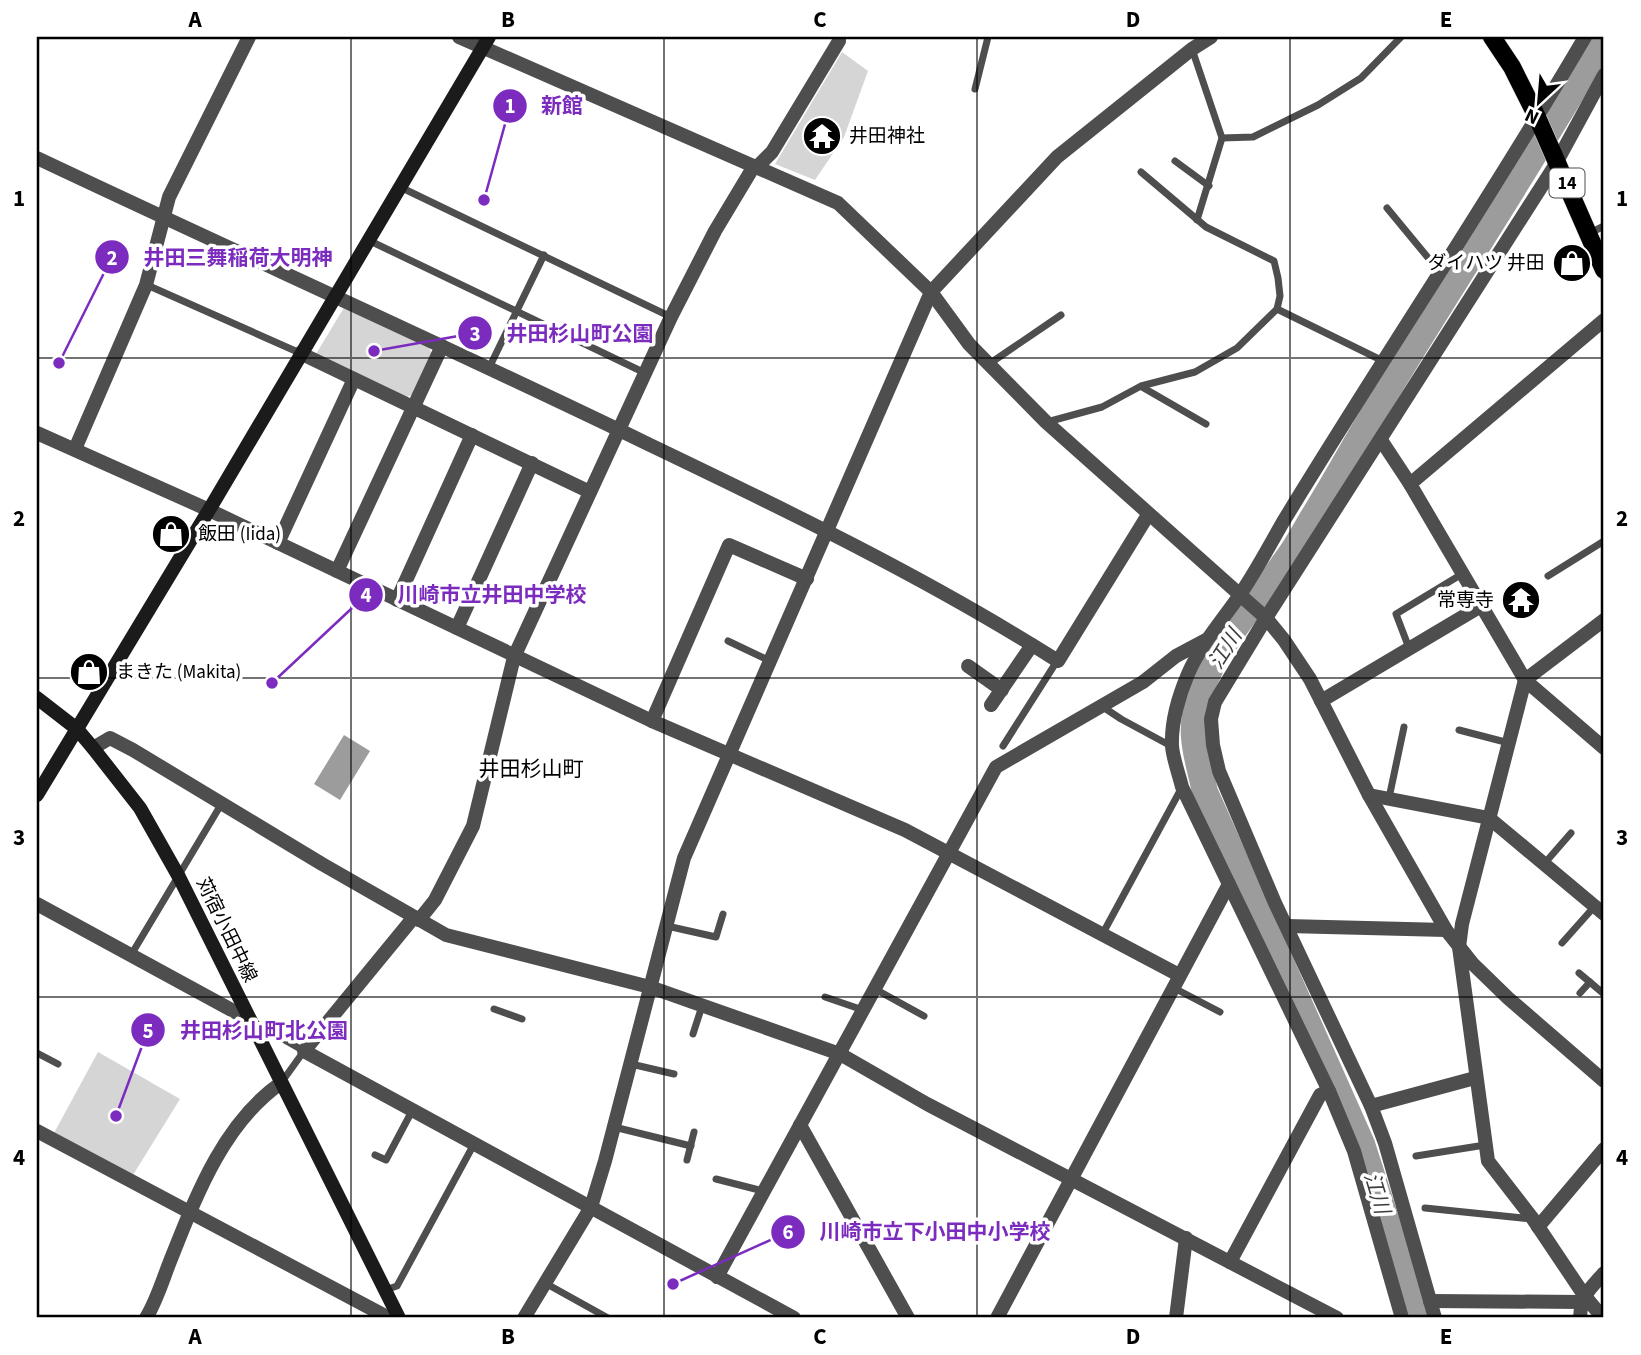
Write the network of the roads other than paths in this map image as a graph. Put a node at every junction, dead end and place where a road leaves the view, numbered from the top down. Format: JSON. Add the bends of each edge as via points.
{"nodes":[{"id":1,"x":249,"y":37,"type":"edge"},
{"id":2,"x":459,"y":37,"type":"edge"},
{"id":3,"x":839,"y":37,"type":"edge"},
{"id":4,"x":988,"y":37,"type":"edge"},
{"id":5,"x":1211,"y":37,"type":"edge"},
{"id":6,"x":1401,"y":37,"type":"edge"},
{"id":7,"x":1492,"y":37,"type":"edge"},
{"id":8,"x":1502,"y":37,"type":"edge"},
{"id":9,"x":1585,"y":37,"type":"edge"},
{"id":10,"x":486,"y":42,"type":"edge"},
{"id":11,"x":1194,"y":44,"type":"edge"},
{"id":12,"x":1604,"y":75,"type":"edge"},
{"id":13,"x":975,"y":89,"type":"dead end"},
{"id":14,"x":1540,"y":113,"type":"junction"},
{"id":15,"x":1222,"y":138,"type":"junction"},
{"id":16,"x":1560,"y":157,"type":"junction"},
{"id":17,"x":37,"y":158,"type":"edge"},
{"id":18,"x":1175,"y":160,"type":"dead end"},
{"id":19,"x":755,"y":167,"type":"junction"},
{"id":20,"x":1140,"y":172,"type":"dead end"},
{"id":21,"x":1209,"y":186,"type":"junction"},
{"id":22,"x":400,"y":187,"type":"junction"},
{"id":23,"x":1387,"y":208,"type":"dead end"},
{"id":24,"x":164,"y":218,"type":"junction"},
{"id":25,"x":1197,"y":220,"type":"junction"},
{"id":26,"x":1599,"y":233,"type":"edge"},
{"id":27,"x":368,"y":240,"type":"junction"},
{"id":28,"x":544,"y":255,"type":"junction"},
{"id":29,"x":1604,"y":270,"type":"edge"},
{"id":30,"x":1439,"y":271,"type":"junction"},
{"id":31,"x":146,"y":285,"type":"junction"},
{"id":32,"x":931,"y":292,"type":"junction"},
{"id":33,"x":336,"y":295,"type":"junction"},
{"id":34,"x":1277,"y":309,"type":"junction"},
{"id":35,"x":516,"y":310,"type":"junction"},
{"id":36,"x":1061,"y":315,"type":"dead end"},
{"id":37,"x":671,"y":317,"type":"junction"},
{"id":38,"x":1604,"y":320,"type":"edge"},
{"id":39,"x":442,"y":346,"type":"junction"},
{"id":40,"x":300,"y":353,"type":"junction"},
{"id":41,"x":1385,"y":362,"type":"junction"},
{"id":42,"x":989,"y":364,"type":"junction"},
{"id":43,"x":489,"y":368,"type":"junction"},
{"id":44,"x":645,"y":373,"type":"junction"},
{"id":45,"x":355,"y":379,"type":"junction"},
{"id":46,"x":1141,"y":386,"type":"junction"},
{"id":47,"x":413,"y":407,"type":"junction"},
{"id":48,"x":1046,"y":422,"type":"junction"},
{"id":49,"x":1206,"y":424,"type":"dead end"},
{"id":50,"x":619,"y":430,"type":"junction"},
{"id":51,"x":37,"y":433,"type":"edge"},
{"id":52,"x":472,"y":435,"type":"junction"},
{"id":53,"x":1381,"y":440,"type":"junction"},
{"id":54,"x":75,"y":449,"type":"junction"},
{"id":55,"x":532,"y":463,"type":"junction"},
{"id":56,"x":1410,"y":484,"type":"junction"},
{"id":57,"x":590,"y":492,"type":"junction"},
{"id":58,"x":209,"y":510,"type":"junction"},
{"id":59,"x":1148,"y":515,"type":"junction"},
{"id":60,"x":827,"y":530,"type":"junction"},
{"id":61,"x":1604,"y":541,"type":"edge"},
{"id":62,"x":278,"y":544,"type":"junction"},
{"id":63,"x":337,"y":571,"type":"junction"},
{"id":64,"x":1463,"y":574,"type":"junction"},
{"id":65,"x":1548,"y":576,"type":"dead end"},
{"id":66,"x":807,"y":579,"type":"junction"},
{"id":67,"x":1239,"y":596,"type":"junction"},
{"id":68,"x":397,"y":600,"type":"junction"},
{"id":69,"x":1480,"y":607,"type":"junction"},
{"id":70,"x":1266,"y":618,"type":"junction"},
{"id":71,"x":1604,"y":620,"type":"edge"},
{"id":72,"x":457,"y":628,"type":"junction"},
{"id":73,"x":1207,"y":639,"type":"junction"},
{"id":74,"x":728,"y":641,"type":"dead end"},
{"id":75,"x":1032,"y":645,"type":"junction"},
{"id":76,"x":1409,"y":649,"type":"junction"},
{"id":77,"x":514,"y":657,"type":"junction"},
{"id":78,"x":770,"y":661,"type":"junction"},
{"id":79,"x":1058,"y":661,"type":"junction"},
{"id":80,"x":968,"y":666,"type":"dead end"},
{"id":81,"x":1525,"y":680,"type":"junction"},
{"id":82,"x":1002,"y":690,"type":"junction"},
{"id":83,"x":37,"y":698,"type":"edge"},
{"id":84,"x":1321,"y":701,"type":"junction"},
{"id":85,"x":991,"y":705,"type":"dead end"},
{"id":86,"x":1103,"y":706,"type":"junction"},
{"id":87,"x":652,"y":721,"type":"junction"},
{"id":88,"x":1404,"y":727,"type":"dead end"},
{"id":89,"x":77,"y":729,"type":"junction"},
{"id":90,"x":1459,"y":730,"type":"dead end"},
{"id":91,"x":1509,"y":743,"type":"junction"},
{"id":92,"x":1003,"y":746,"type":"dead end"},
{"id":93,"x":1172,"y":746,"type":"junction"},
{"id":94,"x":93,"y":748,"type":"junction"},
{"id":95,"x":1604,"y":748,"type":"edge"},
{"id":96,"x":731,"y":753,"type":"junction"},
{"id":97,"x":1182,"y":787,"type":"junction"},
{"id":98,"x":37,"y":795,"type":"edge"},
{"id":99,"x":1369,"y":795,"type":"junction"},
{"id":100,"x":1389,"y":799,"type":"junction"},
{"id":101,"x":222,"y":803,"type":"junction"},
{"id":102,"x":1489,"y":818,"type":"junction"},
{"id":103,"x":1571,"y":833,"type":"dead end"},
{"id":104,"x":949,"y":852,"type":"junction"},
{"id":105,"x":1544,"y":864,"type":"junction"},
{"id":106,"x":178,"y":877,"type":"junction"},
{"id":107,"x":1229,"y":884,"type":"junction"},
{"id":108,"x":37,"y":904,"type":"edge"},
{"id":109,"x":1599,"y":910,"type":"edge"},
{"id":110,"x":723,"y":914,"type":"dead end"},
{"id":111,"x":417,"y":918,"type":"junction"},
{"id":112,"x":667,"y":926,"type":"junction"},
{"id":113,"x":1287,"y":926,"type":"junction"},
{"id":114,"x":1446,"y":930,"type":"junction"},
{"id":115,"x":1103,"y":933,"type":"junction"},
{"id":116,"x":1562,"y":943,"type":"dead end"},
{"id":117,"x":1459,"y":947,"type":"junction"},
{"id":118,"x":131,"y":955,"type":"junction"},
{"id":119,"x":1579,"y":973,"type":"dead end"},
{"id":120,"x":1176,"y":982,"type":"junction"},
{"id":121,"x":1590,"y":982,"type":"junction"},
{"id":122,"x":650,"y":987,"type":"junction"},
{"id":123,"x":874,"y":989,"type":"junction"},
{"id":124,"x":1580,"y":993,"type":"dead end"},
{"id":125,"x":1604,"y":994,"type":"edge"},
{"id":126,"x":825,"y":997,"type":"dead end"},
{"id":127,"x":702,"y":1006,"type":"junction"},
{"id":128,"x":494,"y":1009,"type":"dead end"},
{"id":129,"x":863,"y":1010,"type":"junction"},
{"id":130,"x":1220,"y":1012,"type":"dead end"},
{"id":131,"x":924,"y":1016,"type":"dead end"},
{"id":132,"x":248,"y":1019,"type":"junction"},
{"id":133,"x":522,"y":1019,"type":"dead end"},
{"id":134,"x":692,"y":1034,"type":"dead end"},
{"id":135,"x":304,"y":1051,"type":"junction"},
{"id":136,"x":839,"y":1054,"type":"junction"},
{"id":137,"x":38,"y":1056,"type":"edge"},
{"id":138,"x":58,"y":1064,"type":"dead end"},
{"id":139,"x":631,"y":1064,"type":"junction"},
{"id":140,"x":674,"y":1074,"type":"dead end"},
{"id":141,"x":1475,"y":1078,"type":"junction"},
{"id":142,"x":1604,"y":1081,"type":"edge"},
{"id":143,"x":281,"y":1083,"type":"junction"},
{"id":144,"x":1329,"y":1091,"type":"junction"},
{"id":145,"x":1371,"y":1106,"type":"junction"},
{"id":146,"x":412,"y":1111,"type":"junction"},
{"id":147,"x":800,"y":1125,"type":"junction"},
{"id":148,"x":614,"y":1126,"type":"junction"},
{"id":149,"x":37,"y":1131,"type":"edge"},
{"id":150,"x":694,"y":1132,"type":"dead end"},
{"id":151,"x":474,"y":1144,"type":"junction"},
{"id":152,"x":1485,"y":1145,"type":"junction"},
{"id":153,"x":691,"y":1146,"type":"junction"},
{"id":154,"x":1604,"y":1149,"type":"edge"},
{"id":155,"x":375,"y":1155,"type":"dead end"},
{"id":156,"x":1416,"y":1156,"type":"dead end"},
{"id":157,"x":687,"y":1160,"type":"dead end"},
{"id":158,"x":716,"y":1179,"type":"dead end"},
{"id":159,"x":1071,"y":1179,"type":"junction"},
{"id":160,"x":763,"y":1191,"type":"junction"},
{"id":161,"x":591,"y":1207,"type":"junction"},
{"id":162,"x":1425,"y":1208,"type":"dead end"},
{"id":163,"x":189,"y":1214,"type":"junction"},
{"id":164,"x":1535,"y":1223,"type":"junction"},
{"id":165,"x":1186,"y":1238,"type":"junction"},
{"id":166,"x":1230,"y":1262,"type":"junction"},
{"id":167,"x":1604,"y":1273,"type":"edge"},
{"id":168,"x":717,"y":1277,"type":"junction"},
{"id":169,"x":545,"y":1283,"type":"junction"},
{"id":170,"x":385,"y":1290,"type":"junction"},
{"id":171,"x":1583,"y":1299,"type":"junction"},
{"id":172,"x":1430,"y":1301,"type":"junction"},
{"id":173,"x":1001,"y":1317,"type":"edge"},
{"id":174,"x":146,"y":1318,"type":"edge"},
{"id":175,"x":389,"y":1318,"type":"edge"},
{"id":176,"x":399,"y":1318,"type":"edge"},
{"id":177,"x":524,"y":1318,"type":"edge"},
{"id":178,"x":608,"y":1318,"type":"edge"},
{"id":179,"x":794,"y":1318,"type":"edge"},
{"id":180,"x":908,"y":1318,"type":"edge"},
{"id":181,"x":1176,"y":1318,"type":"edge"},
{"id":182,"x":1337,"y":1318,"type":"edge"},
{"id":183,"x":1402,"y":1318,"type":"edge"},
{"id":184,"x":1435,"y":1318,"type":"edge"},
{"id":185,"x":1580,"y":1318,"type":"edge"},
{"id":186,"x":1603,"y":1318,"type":"edge"}],
"edges":[{"from":1,"to":24,"type":"street","via":[[169,197]]},
{"from":2,"to":10,"type":"street"},
{"from":3,"to":19,"type":"street","via":[[772,152]]},
{"from":4,"to":13,"type":"lane"},
{"from":5,"to":11,"type":"street"},
{"from":6,"to":15,"type":"lane","via":[[1361,78],[1318,105],[1253,136]]},
{"from":7,"to":14,"type":"main road","number":"14"},
{"from":8,"to":14,"type":"main road","number":"14","via":[[1522,67]]},
{"from":9,"to":14,"type":"street"},
{"from":10,"to":19,"type":"street"},
{"from":10,"to":22,"type":"street"},
{"from":11,"to":15,"type":"lane"},
{"from":11,"to":32,"type":"street","via":[[1057,157]]},
{"from":12,"to":16,"type":"street"},
{"from":14,"to":16,"type":"main road","number":"14"},
{"from":14,"to":30,"type":"street"},
{"from":15,"to":21,"type":"lane"},
{"from":16,"to":26,"type":"main road","number":"14"},
{"from":16,"to":53,"type":"street"},
{"from":17,"to":24,"type":"street"},
{"from":18,"to":21,"type":"lane"},
{"from":19,"to":32,"type":"street","via":[[838,203]]},
{"from":19,"to":37,"type":"street","via":[[715,231]]},
{"from":20,"to":25,"type":"lane"},
{"from":21,"to":25,"type":"lane"},
{"from":22,"to":27,"type":"street"},
{"from":22,"to":28,"type":"lane"},
{"from":23,"to":30,"type":"lane"},
{"from":24,"to":31,"type":"street"},
{"from":24,"to":33,"type":"street"},
{"from":25,"to":34,"type":"lane","via":[[1274,261]]},
{"from":26,"to":29,"type":"main road","number":"14"},
{"from":27,"to":33,"type":"street"},
{"from":27,"to":35,"type":"lane"},
{"from":28,"to":35,"type":"lane"},
{"from":28,"to":37,"type":"lane"},
{"from":30,"to":41,"type":"street"},
{"from":31,"to":40,"type":"lane"},
{"from":31,"to":54,"type":"street"},
{"from":32,"to":42,"type":"street"},
{"from":32,"to":60,"type":"street"},
{"from":33,"to":39,"type":"street"},
{"from":33,"to":40,"type":"street"},
{"from":34,"to":41,"type":"lane"},
{"from":34,"to":46,"type":"lane","via":[[1237,348],[1195,372]]},
{"from":35,"to":43,"type":"lane"},
{"from":35,"to":44,"type":"lane"},
{"from":36,"to":42,"type":"lane"},
{"from":37,"to":44,"type":"street"},
{"from":38,"to":56,"type":"street"},
{"from":39,"to":43,"type":"street"},
{"from":39,"to":47,"type":"street"},
{"from":40,"to":45,"type":"street"},
{"from":40,"to":58,"type":"street"},
{"from":41,"to":67,"type":"street"},
{"from":42,"to":48,"type":"street"},
{"from":43,"to":50,"type":"street"},
{"from":44,"to":50,"type":"street"},
{"from":45,"to":47,"type":"street"},
{"from":45,"to":62,"type":"street"},
{"from":46,"to":48,"type":"lane","via":[[1102,407]]},
{"from":46,"to":49,"type":"lane"},
{"from":47,"to":52,"type":"street"},
{"from":47,"to":63,"type":"street"},
{"from":48,"to":59,"type":"street"},
{"from":50,"to":57,"type":"street"},
{"from":50,"to":60,"type":"street"},
{"from":51,"to":54,"type":"street"},
{"from":52,"to":55,"type":"street"},
{"from":52,"to":68,"type":"street"},
{"from":53,"to":56,"type":"street"},
{"from":53,"to":70,"type":"street"},
{"from":54,"to":58,"type":"street"},
{"from":55,"to":57,"type":"street"},
{"from":55,"to":72,"type":"street"},
{"from":56,"to":64,"type":"street"},
{"from":57,"to":77,"type":"street"},
{"from":58,"to":62,"type":"street"},
{"from":58,"to":89,"type":"street"},
{"from":59,"to":67,"type":"street"},
{"from":59,"to":79,"type":"street"},
{"from":60,"to":66,"type":"street"},
{"from":60,"to":75,"type":"street"},
{"from":61,"to":65,"type":"lane"},
{"from":62,"to":63,"type":"street"},
{"from":63,"to":68,"type":"street"},
{"from":64,"to":69,"type":"street"},
{"from":64,"to":76,"type":"lane","via":[[1396,614]]},
{"from":66,"to":78,"type":"street"},
{"from":66,"to":87,"type":"street","via":[[729,545]]},
{"from":67,"to":70,"type":"street"},
{"from":67,"to":73,"type":"street"},
{"from":68,"to":72,"type":"street"},
{"from":69,"to":76,"type":"street"},
{"from":69,"to":81,"type":"street"},
{"from":70,"to":84,"type":"street"},
{"from":70,"to":113,"type":"street","via":[[1215,702],[1211,719],[1219,771]]},
{"from":71,"to":81,"type":"street"},
{"from":72,"to":77,"type":"street"},
{"from":73,"to":86,"type":"street"},
{"from":73,"to":93,"type":"street","via":[[1188,673]]},
{"from":74,"to":78,"type":"lane"},
{"from":75,"to":79,"type":"street"},
{"from":75,"to":82,"type":"street"},
{"from":76,"to":84,"type":"street"},
{"from":77,"to":87,"type":"street"},
{"from":77,"to":111,"type":"street","via":[[473,826],[435,900]]},
{"from":78,"to":96,"type":"street"},
{"from":79,"to":92,"type":"lane"},
{"from":80,"to":82,"type":"street"},
{"from":81,"to":91,"type":"street"},
{"from":81,"to":95,"type":"street"},
{"from":82,"to":85,"type":"street"},
{"from":83,"to":89,"type":"street","name":"苅宿小田中線"},
{"from":84,"to":99,"type":"street"},
{"from":86,"to":93,"type":"lane"},
{"from":86,"to":104,"type":"street","via":[[996,767]]},
{"from":87,"to":96,"type":"street"},
{"from":88,"to":100,"type":"lane"},
{"from":89,"to":94,"type":"street","name":"苅宿小田中線"},
{"from":89,"to":98,"type":"street"},
{"from":90,"to":91,"type":"lane"},
{"from":91,"to":102,"type":"street"},
{"from":93,"to":97,"type":"street"},
{"from":94,"to":101,"type":"street","via":[[110,738]]},
{"from":94,"to":106,"type":"street","name":"苅宿小田中線","via":[[140,808]]},
{"from":96,"to":104,"type":"street"},
{"from":96,"to":112,"type":"street","via":[[684,858]]},
{"from":97,"to":107,"type":"street"},
{"from":97,"to":115,"type":"lane"},
{"from":99,"to":100,"type":"street"},
{"from":99,"to":114,"type":"street"},
{"from":100,"to":102,"type":"street"},
{"from":101,"to":106,"type":"lane"},
{"from":101,"to":111,"type":"street"},
{"from":102,"to":105,"type":"street"},
{"from":102,"to":117,"type":"street"},
{"from":103,"to":105,"type":"lane"},
{"from":104,"to":115,"type":"street"},
{"from":104,"to":123,"type":"street"},
{"from":105,"to":109,"type":"street"},
{"from":106,"to":118,"type":"lane"},
{"from":106,"to":132,"type":"street","name":"苅宿小田中線"},
{"from":107,"to":120,"type":"street"},
{"from":107,"to":144,"type":"street"},
{"from":108,"to":118,"type":"street"},
{"from":109,"to":116,"type":"lane"},
{"from":110,"to":112,"type":"lane","via":[[716,937]]},
{"from":111,"to":122,"type":"street","via":[[446,935]]},
{"from":111,"to":135,"type":"street"},
{"from":112,"to":122,"type":"street"},
{"from":113,"to":114,"type":"street"},
{"from":113,"to":145,"type":"street"},
{"from":114,"to":117,"type":"street"},
{"from":115,"to":120,"type":"street"},
{"from":117,"to":141,"type":"street"},
{"from":117,"to":142,"type":"street","via":[[1508,998]]},
{"from":118,"to":132,"type":"street"},
{"from":119,"to":121,"type":"lane"},
{"from":120,"to":130,"type":"lane"},
{"from":120,"to":159,"type":"street"},
{"from":121,"to":124,"type":"lane"},
{"from":121,"to":125,"type":"lane"},
{"from":122,"to":127,"type":"street"},
{"from":122,"to":139,"type":"street"},
{"from":123,"to":129,"type":"street"},
{"from":123,"to":131,"type":"lane"},
{"from":126,"to":129,"type":"lane"},
{"from":127,"to":134,"type":"lane"},
{"from":127,"to":136,"type":"street"},
{"from":128,"to":133,"type":"lane"},
{"from":129,"to":136,"type":"street"},
{"from":132,"to":135,"type":"lane"},
{"from":132,"to":143,"type":"street","name":"苅宿小田中線"},
{"from":135,"to":143,"type":"lane"},
{"from":135,"to":146,"type":"street"},
{"from":136,"to":147,"type":"street"},
{"from":136,"to":159,"type":"street"},
{"from":137,"to":138,"type":"lane"},
{"from":139,"to":140,"type":"lane"},
{"from":139,"to":148,"type":"street"},
{"from":141,"to":145,"type":"street"},
{"from":141,"to":152,"type":"street"},
{"from":143,"to":163,"type":"street","via":[[231,1132]]},
{"from":143,"to":170,"type":"street","name":"苅宿小田中線"},
{"from":144,"to":166,"type":"street","via":[[1320,1094]]},
{"from":144,"to":183,"type":"street","via":[[1354,1151]]},
{"from":145,"to":172,"type":"street"},
{"from":146,"to":151,"type":"street"},
{"from":146,"to":155,"type":"lane","via":[[386,1160]]},
{"from":147,"to":160,"type":"street"},
{"from":147,"to":180,"type":"street"},
{"from":148,"to":153,"type":"lane"},
{"from":148,"to":161,"type":"street"},
{"from":149,"to":163,"type":"street"},
{"from":150,"to":153,"type":"lane"},
{"from":151,"to":161,"type":"street"},
{"from":151,"to":170,"type":"lane","via":[[397,1286]]},
{"from":152,"to":156,"type":"lane"},
{"from":152,"to":164,"type":"street","via":[[1488,1161]]},
{"from":153,"to":157,"type":"lane"},
{"from":154,"to":164,"type":"street"},
{"from":158,"to":160,"type":"lane"},
{"from":159,"to":165,"type":"street"},
{"from":159,"to":173,"type":"street"},
{"from":160,"to":168,"type":"street"},
{"from":161,"to":168,"type":"street"},
{"from":161,"to":169,"type":"street"},
{"from":162,"to":164,"type":"lane"},
{"from":163,"to":174,"type":"street"},
{"from":163,"to":175,"type":"street"},
{"from":164,"to":171,"type":"street"},
{"from":165,"to":166,"type":"street"},
{"from":165,"to":181,"type":"street"},
{"from":166,"to":182,"type":"street"},
{"from":167,"to":171,"type":"street"},
{"from":168,"to":179,"type":"street"},
{"from":169,"to":177,"type":"street"},
{"from":169,"to":178,"type":"lane"},
{"from":170,"to":176,"type":"street","name":"苅宿小田中線"},
{"from":171,"to":172,"type":"street"},
{"from":171,"to":185,"type":"street"},
{"from":171,"to":186,"type":"street"},
{"from":172,"to":184,"type":"street"}]}
